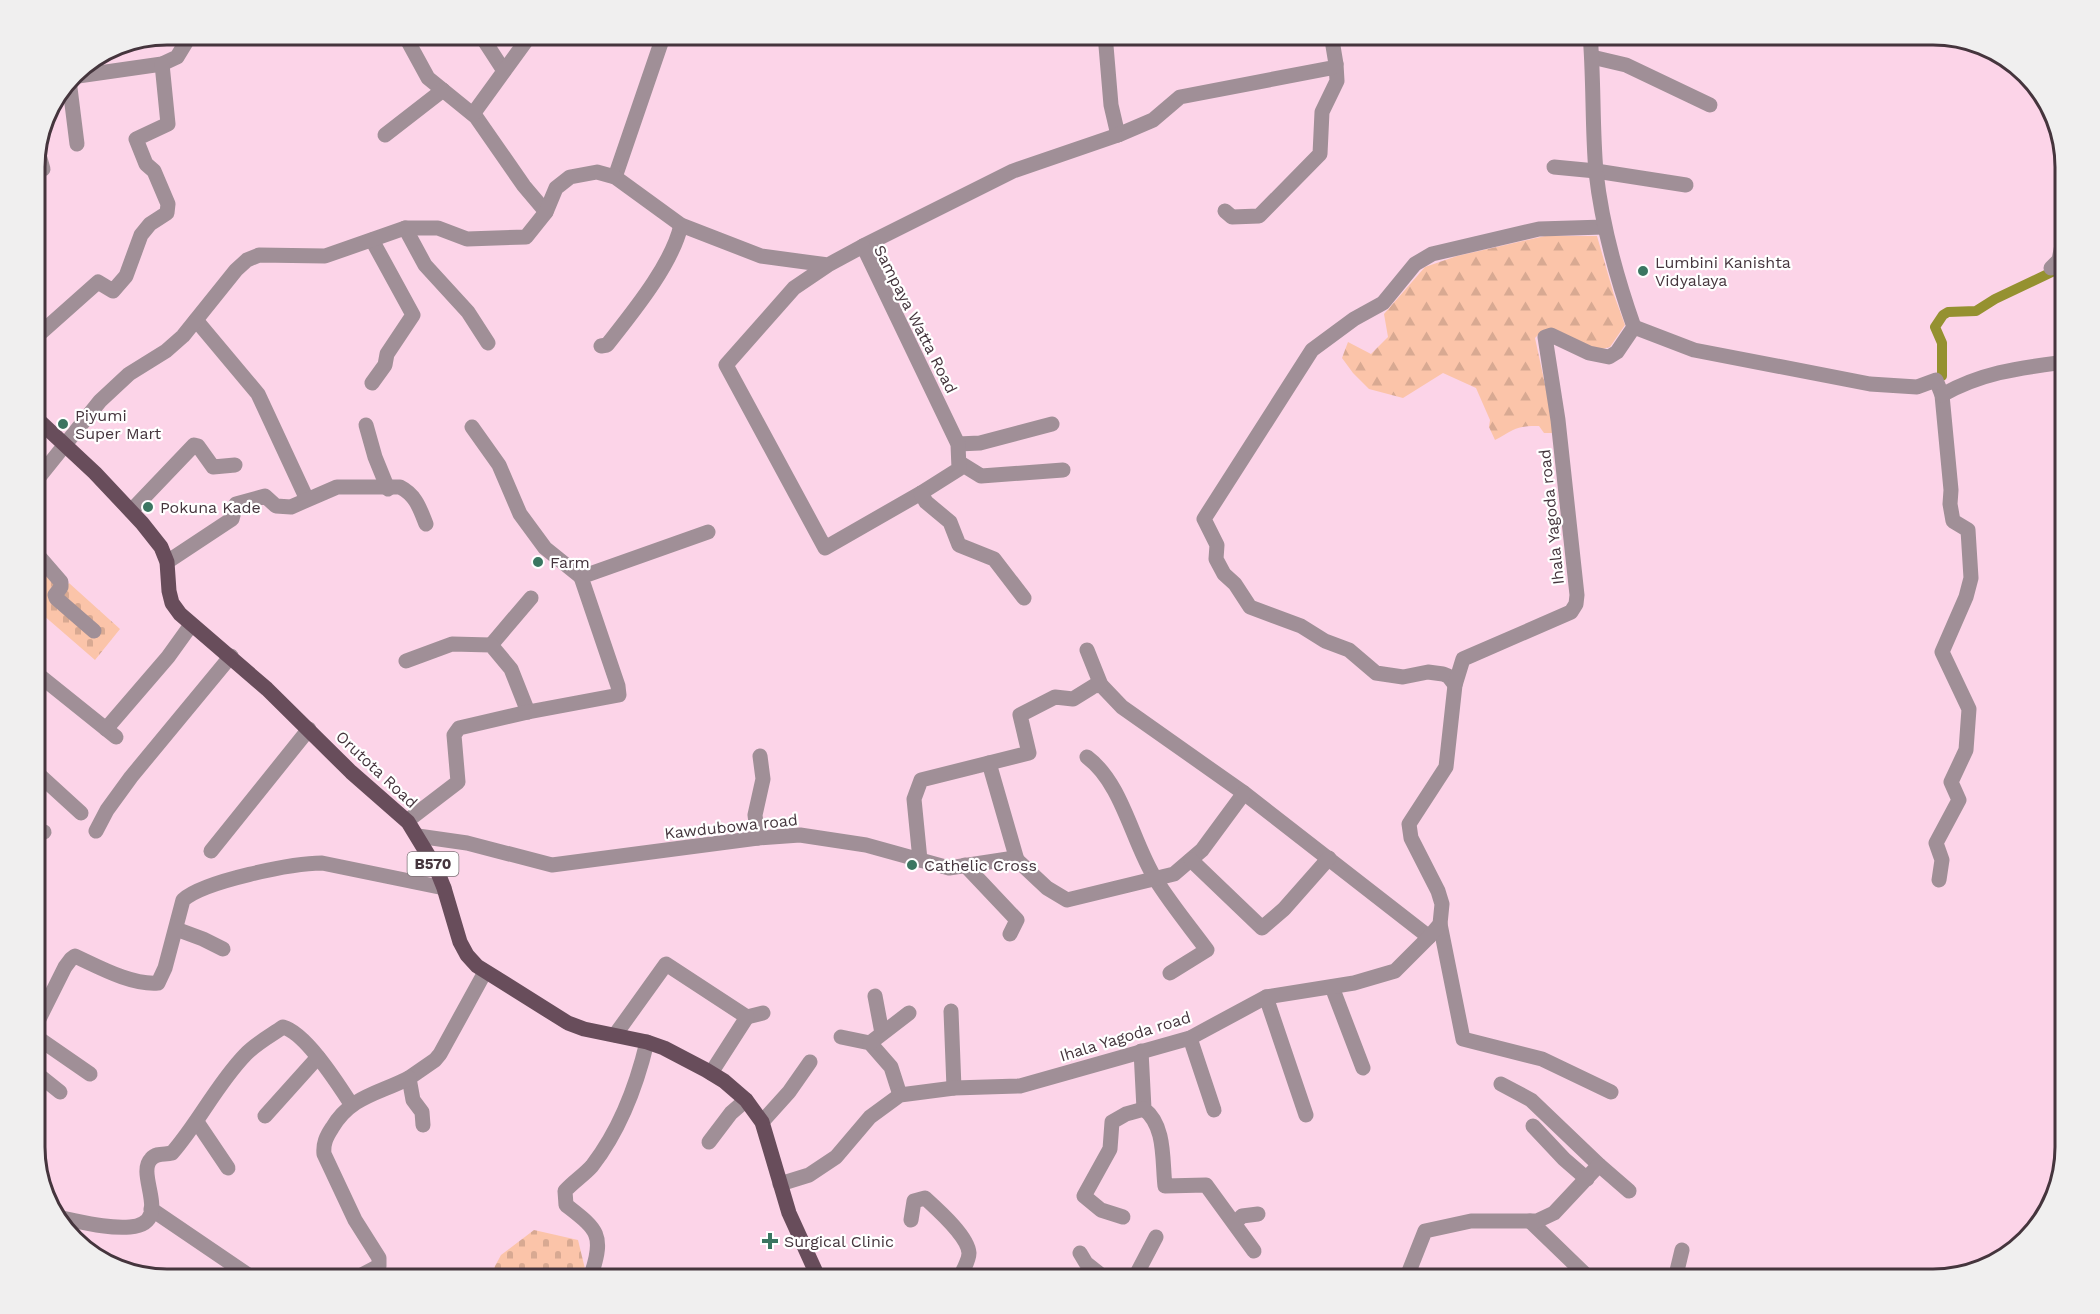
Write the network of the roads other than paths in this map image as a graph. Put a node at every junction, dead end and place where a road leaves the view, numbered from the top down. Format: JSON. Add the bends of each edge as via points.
{"nodes":[{"id":1,"x":184,"y":45,"type":"edge"},
{"id":2,"x":410,"y":45,"type":"edge"},
{"id":3,"x":487,"y":45,"type":"edge"},
{"id":4,"x":523,"y":45,"type":"edge"},
{"id":5,"x":660,"y":45,"type":"edge"},
{"id":6,"x":1106,"y":45,"type":"edge"},
{"id":7,"x":1333,"y":45,"type":"edge"},
{"id":8,"x":1591,"y":45,"type":"edge"},
{"id":9,"x":1592,"y":57,"type":"junction"},
{"id":10,"x":162,"y":64,"type":"junction"},
{"id":11,"x":1336,"y":64,"type":"junction"},
{"id":12,"x":504,"y":71,"type":"junction"},
{"id":13,"x":87,"y":75,"type":"edge"},
{"id":14,"x":443,"y":90,"type":"junction"},
{"id":15,"x":71,"y":91,"type":"edge"},
{"id":16,"x":1710,"y":105,"type":"dead end"},
{"id":17,"x":473,"y":114,"type":"junction"},
{"id":18,"x":385,"y":135,"type":"dead end"},
{"id":19,"x":1118,"y":135,"type":"junction"},
{"id":20,"x":77,"y":144,"type":"dead end"},
{"id":21,"x":1554,"y":167,"type":"dead end"},
{"id":22,"x":1596,"y":171,"type":"junction"},
{"id":23,"x":615,"y":177,"type":"junction"},
{"id":24,"x":1686,"y":185,"type":"dead end"},
{"id":25,"x":1225,"y":211,"type":"dead end"},
{"id":26,"x":546,"y":212,"type":"junction"},
{"id":27,"x":681,"y":225,"type":"junction"},
{"id":28,"x":1604,"y":226,"type":"junction"},
{"id":29,"x":405,"y":228,"type":"junction"},
{"id":30,"x":372,"y":240,"type":"junction"},
{"id":31,"x":863,"y":246,"type":"junction"},
{"id":32,"x":828,"y":265,"type":"junction"},
{"id":33,"x":196,"y":320,"type":"junction"},
{"id":34,"x":1634,"y":327,"type":"junction"},
{"id":35,"x":45,"y":329,"type":"edge"},
{"id":36,"x":488,"y":343,"type":"dead end"},
{"id":37,"x":601,"y":346,"type":"dead end"},
{"id":38,"x":2055,"y":363,"type":"edge"},
{"id":39,"x":372,"y":383,"type":"dead end"},
{"id":40,"x":1942,"y":395,"type":"junction"},
{"id":41,"x":1052,"y":424,"type":"dead end"},
{"id":42,"x":366,"y":425,"type":"dead end"},
{"id":43,"x":45,"y":426,"type":"edge"},
{"id":44,"x":472,"y":427,"type":"dead end"},
{"id":45,"x":958,"y":444,"type":"junction"},
{"id":46,"x":65,"y":445,"type":"junction"},
{"id":47,"x":960,"y":463,"type":"junction"},
{"id":48,"x":235,"y":465,"type":"dead end"},
{"id":49,"x":45,"y":470,"type":"edge"},
{"id":50,"x":1063,"y":470,"type":"dead end"},
{"id":51,"x":388,"y":489,"type":"junction"},
{"id":52,"x":304,"y":493,"type":"dead end"},
{"id":53,"x":921,"y":494,"type":"junction"},
{"id":54,"x":130,"y":511,"type":"junction"},
{"id":55,"x":426,"y":524,"type":"dead end"},
{"id":56,"x":708,"y":532,"type":"dead end"},
{"id":57,"x":167,"y":562,"type":"junction"},
{"id":58,"x":45,"y":564,"type":"edge"},
{"id":59,"x":581,"y":577,"type":"junction"},
{"id":60,"x":531,"y":598,"type":"dead end"},
{"id":61,"x":1024,"y":598,"type":"dead end"},
{"id":62,"x":191,"y":625,"type":"junction"},
{"id":63,"x":94,"y":631,"type":"dead end"},
{"id":64,"x":491,"y":645,"type":"junction"},
{"id":65,"x":1087,"y":650,"type":"dead end"},
{"id":66,"x":231,"y":656,"type":"junction"},
{"id":67,"x":406,"y":661,"type":"dead end"},
{"id":68,"x":45,"y":680,"type":"edge"},
{"id":69,"x":1101,"y":685,"type":"junction"},
{"id":70,"x":1455,"y":685,"type":"junction"},
{"id":71,"x":528,"y":712,"type":"junction"},
{"id":72,"x":309,"y":729,"type":"junction"},
{"id":73,"x":760,"y":756,"type":"dead end"},
{"id":74,"x":1087,"y":757,"type":"dead end"},
{"id":75,"x":989,"y":763,"type":"junction"},
{"id":76,"x":45,"y":780,"type":"edge"},
{"id":77,"x":1244,"y":793,"type":"junction"},
{"id":78,"x":81,"y":813,"type":"dead end"},
{"id":79,"x":407,"y":821,"type":"junction"},
{"id":80,"x":96,"y":831,"type":"dead end"},
{"id":81,"x":418,"y":836,"type":"junction"},
{"id":82,"x":758,"y":838,"type":"junction"},
{"id":83,"x":212,"y":851,"type":"dead end"},
{"id":84,"x":1329,"y":858,"type":"junction"},
{"id":85,"x":920,"y":860,"type":"junction"},
{"id":86,"x":1191,"y":860,"type":"junction"},
{"id":87,"x":1017,"y":861,"type":"junction"},
{"id":88,"x":965,"y":865,"type":"junction"},
{"id":89,"x":1155,"y":879,"type":"junction"},
{"id":90,"x":1940,"y":880,"type":"dead end"},
{"id":91,"x":444,"y":888,"type":"junction"},
{"id":92,"x":1440,"y":924,"type":"junction"},
{"id":93,"x":176,"y":929,"type":"junction"},
{"id":94,"x":1010,"y":934,"type":"dead end"},
{"id":95,"x":1429,"y":937,"type":"junction"},
{"id":96,"x":223,"y":949,"type":"dead end"},
{"id":97,"x":485,"y":972,"type":"junction"},
{"id":98,"x":1170,"y":973,"type":"dead end"},
{"id":99,"x":1332,"y":987,"type":"junction"},
{"id":100,"x":875,"y":996,"type":"dead end"},
{"id":101,"x":1266,"y":997,"type":"junction"},
{"id":102,"x":45,"y":1007,"type":"edge"},
{"id":103,"x":951,"y":1011,"type":"dead end"},
{"id":104,"x":763,"y":1013,"type":"dead end"},
{"id":105,"x":909,"y":1013,"type":"dead end"},
{"id":106,"x":747,"y":1017,"type":"junction"},
{"id":107,"x":615,"y":1035,"type":"junction"},
{"id":108,"x":841,"y":1037,"type":"dead end"},
{"id":109,"x":876,"y":1038,"type":"junction"},
{"id":110,"x":1190,"y":1038,"type":"junction"},
{"id":111,"x":647,"y":1042,"type":"junction"},
{"id":112,"x":45,"y":1043,"type":"edge"},
{"id":113,"x":1141,"y":1051,"type":"junction"},
{"id":114,"x":318,"y":1057,"type":"junction"},
{"id":115,"x":810,"y":1062,"type":"dead end"},
{"id":116,"x":1364,"y":1068,"type":"dead end"},
{"id":117,"x":711,"y":1073,"type":"junction"},
{"id":118,"x":90,"y":1074,"type":"dead end"},
{"id":119,"x":409,"y":1078,"type":"junction"},
{"id":120,"x":45,"y":1080,"type":"edge"},
{"id":121,"x":1501,"y":1084,"type":"dead end"},
{"id":122,"x":954,"y":1088,"type":"junction"},
{"id":123,"x":60,"y":1092,"type":"dead end"},
{"id":124,"x":1611,"y":1092,"type":"dead end"},
{"id":125,"x":900,"y":1095,"type":"junction"},
{"id":126,"x":746,"y":1100,"type":"junction"},
{"id":127,"x":351,"y":1104,"type":"junction"},
{"id":128,"x":1144,"y":1109,"type":"junction"},
{"id":129,"x":1214,"y":1110,"type":"dead end"},
{"id":130,"x":1306,"y":1115,"type":"dead end"},
{"id":131,"x":265,"y":1116,"type":"dead end"},
{"id":132,"x":197,"y":1122,"type":"junction"},
{"id":133,"x":762,"y":1122,"type":"junction"},
{"id":134,"x":423,"y":1125,"type":"dead end"},
{"id":135,"x":1533,"y":1126,"type":"dead end"},
{"id":136,"x":709,"y":1142,"type":"dead end"},
{"id":137,"x":1599,"y":1165,"type":"junction"},
{"id":138,"x":228,"y":1168,"type":"dead end"},
{"id":139,"x":1587,"y":1179,"type":"junction"},
{"id":140,"x":780,"y":1184,"type":"junction"},
{"id":141,"x":1629,"y":1191,"type":"dead end"},
{"id":142,"x":151,"y":1209,"type":"junction"},
{"id":143,"x":1258,"y":1214,"type":"dead end"},
{"id":144,"x":1123,"y":1217,"type":"dead end"},
{"id":145,"x":68,"y":1219,"type":"edge"},
{"id":146,"x":911,"y":1220,"type":"dead end"},
{"id":147,"x":1530,"y":1221,"type":"junction"},
{"id":148,"x":1235,"y":1223,"type":"junction"},
{"id":149,"x":1156,"y":1237,"type":"dead end"},
{"id":150,"x":1682,"y":1250,"type":"dead end"},
{"id":151,"x":1254,"y":1251,"type":"dead end"},
{"id":152,"x":1080,"y":1253,"type":"dead end"},
{"id":153,"x":238,"y":1269,"type":"edge"},
{"id":154,"x":373,"y":1269,"type":"edge"},
{"id":155,"x":593,"y":1269,"type":"edge"},
{"id":156,"x":814,"y":1269,"type":"edge"},
{"id":157,"x":963,"y":1269,"type":"edge"},
{"id":158,"x":1093,"y":1269,"type":"edge"},
{"id":159,"x":1140,"y":1269,"type":"edge"},
{"id":160,"x":1410,"y":1269,"type":"edge"},
{"id":161,"x":1580,"y":1269,"type":"edge"},
{"id":162,"x":1678,"y":1269,"type":"edge"}],
"edges":[{"from":1,"to":10,"type":"street","via":[[177,57]]},
{"from":2,"to":14,"type":"street","via":[[428,78]]},
{"from":3,"to":12,"type":"street"},
{"from":4,"to":12,"type":"street"},
{"from":5,"to":23,"type":"street"},
{"from":6,"to":19,"type":"street"},
{"from":7,"to":11,"type":"street"},
{"from":8,"to":9,"type":"street"},
{"from":9,"to":16,"type":"street","via":[[1626,65]]},
{"from":9,"to":22,"type":"street"},
{"from":10,"to":13,"type":"street"},
{"from":10,"to":35,"type":"street","via":[[168,124],[136,139],[168,204],[167,213],[141,235],[126,276],[113,291],[98,282]]},
{"from":11,"to":19,"type":"street","via":[[1180,97],[1153,120]]},
{"from":11,"to":25,"type":"street","via":[[1337,81],[1322,112],[1320,154],[1259,216],[1232,217]]},
{"from":12,"to":17,"type":"street"},
{"from":14,"to":17,"type":"street"},
{"from":14,"to":18,"type":"street"},
{"from":15,"to":20,"type":"street"},
{"from":17,"to":26,"type":"street"},
{"from":19,"to":31,"type":"street","via":[[1013,171]]},
{"from":21,"to":22,"type":"street"},
{"from":22,"to":24,"type":"street"},
{"from":22,"to":28,"type":"street"},
{"from":23,"to":26,"type":"street","via":[[597,172],[570,177],[556,188]]},
{"from":23,"to":27,"type":"street"},
{"from":26,"to":29,"type":"street","via":[[526,237],[467,239],[438,228]]},
{"from":27,"to":32,"type":"street","via":[[761,256]]},
{"from":27,"to":37,"type":"street","via":[[677,241],[641,302],[607,345]]},
{"from":28,"to":34,"type":"street"},
{"from":28,"to":70,"type":"street","via":[[1539,229],[1432,254],[1415,264],[1383,303],[1312,350],[1204,519],[1217,545],[1216,559],[1250,607],[1349,650],[1376,673],[1403,677],[1428,672],[1443,674]]},
{"from":29,"to":30,"type":"street"},
{"from":29,"to":36,"type":"street","via":[[425,265],[468,312]]},
{"from":30,"to":33,"type":"street","via":[[325,256],[259,255],[247,260]]},
{"from":30,"to":39,"type":"street","via":[[413,315]]},
{"from":31,"to":32,"type":"street","name":"Sampaya Watta Road"},
{"from":31,"to":45,"type":"street","name":"Sampaya Watta Road"},
{"from":32,"to":53,"type":"street","name":"Sampaya Watta Road","via":[[794,288],[726,365],[825,548]]},
{"from":33,"to":46,"type":"street","via":[[166,351],[129,374],[100,401]]},
{"from":33,"to":52,"type":"street","via":[[258,394]]},
{"from":34,"to":40,"type":"street","via":[[1694,350],[1870,384],[1917,387],[1936,380]]},
{"from":34,"to":70,"type":"street","name":"Ihala Yagoda road","via":[[1609,357],[1589,353],[1551,335],[1545,337],[1558,420],[1576,604],[1570,612],[1548,623],[1463,659]]},
{"from":38,"to":40,"type":"street","via":[[2007,369]]},
{"from":40,"to":90,"type":"street","via":[[1952,490],[1950,504],[1953,520],[1968,530],[1971,578],[1942,652],[1970,709],[1966,750],[1951,782],[1959,800],[1935,843],[1942,860]]},
{"from":41,"to":45,"type":"street","via":[[980,443]]},
{"from":42,"to":51,"type":"street"},
{"from":43,"to":46,"type":"main road","name":"Orutota Road","number":"B570"},
{"from":44,"to":59,"type":"street","via":[[499,465],[520,514],[545,548]]},
{"from":45,"to":47,"type":"street","name":"Sampaya Watta Road"},
{"from":46,"to":49,"type":"street"},
{"from":46,"to":54,"type":"main road","name":"Orutota Road","number":"B570"},
{"from":47,"to":50,"type":"street","via":[[981,476]]},
{"from":47,"to":53,"type":"street","via":[[959,469]]},
{"from":48,"to":54,"type":"street","via":[[213,467],[194,445]]},
{"from":51,"to":55,"type":"street","via":[[407,491]]},
{"from":51,"to":57,"type":"street","via":[[337,488],[291,507],[276,506],[265,496],[236,504],[238,521]]},
{"from":53,"to":61,"type":"street","via":[[950,522],[960,545],[994,559]]},
{"from":54,"to":57,"type":"main road","name":"Orutota Road","number":"B570","via":[[161,547]]},
{"from":56,"to":59,"type":"street"},
{"from":57,"to":62,"type":"main road","name":"Orutota Road","number":"B570","via":[[172,603]]},
{"from":58,"to":63,"type":"street","via":[[61,582],[56,598]]},
{"from":59,"to":71,"type":"street","via":[[619,695]]},
{"from":60,"to":64,"type":"street"},
{"from":62,"to":66,"type":"main road","name":"Orutota Road","number":"B570"},
{"from":62,"to":68,"type":"street","via":[[111,733]]},
{"from":64,"to":67,"type":"street","via":[[452,644]]},
{"from":64,"to":71,"type":"street","via":[[511,669]]},
{"from":65,"to":69,"type":"street"},
{"from":66,"to":72,"type":"main road","name":"Orutota Road","number":"B570"},
{"from":66,"to":80,"type":"street","via":[[131,777]]},
{"from":69,"to":75,"type":"street","via":[[1073,699],[1055,697],[1020,714],[1029,753]]},
{"from":69,"to":77,"type":"street","via":[[1122,707]]},
{"from":70,"to":92,"type":"street","name":"Ihala Yagoda road","via":[[1446,767],[1409,824],[1411,838],[1438,891],[1442,904]]},
{"from":71,"to":79,"type":"street","via":[[459,728],[454,735],[458,782]]},
{"from":72,"to":79,"type":"main road","name":"Orutota Road","number":"B570"},
{"from":72,"to":83,"type":"street"},
{"from":73,"to":82,"type":"street","via":[[763,779],[755,815]]},
{"from":74,"to":89,"type":"street","via":[[1100,766]]},
{"from":75,"to":85,"type":"street","via":[[921,780],[914,799]]},
{"from":75,"to":87,"type":"street"},
{"from":76,"to":78,"type":"street"},
{"from":77,"to":84,"type":"street"},
{"from":77,"to":86,"type":"street","via":[[1203,850]]},
{"from":79,"to":81,"type":"main road","name":"Orutota Road","number":"B570"},
{"from":81,"to":82,"type":"street","name":"Kawdubowa road","via":[[467,843],[552,865]]},
{"from":81,"to":91,"type":"main road","name":"Orutota Road","number":"B570"},
{"from":82,"to":85,"type":"street","name":"Kawdubowa road","via":[[800,835],[866,845]]},
{"from":84,"to":86,"type":"street","via":[[1262,928]]},
{"from":84,"to":95,"type":"street"},
{"from":85,"to":88,"type":"street","name":"Kawdubowa road","via":[[949,868]]},
{"from":86,"to":89,"type":"street","via":[[1174,874]]},
{"from":87,"to":88,"type":"street","name":"Kawdubowa road"},
{"from":87,"to":89,"type":"street","via":[[1067,900]]},
{"from":88,"to":94,"type":"street","via":[[1017,920]]},
{"from":89,"to":98,"type":"street","via":[[1208,951]]},
{"from":91,"to":93,"type":"street","via":[[322,863],[279,867],[193,893],[183,900]]},
{"from":91,"to":97,"type":"main road","name":"Orutota Road","number":"B570","via":[[460,942]]},
{"from":92,"to":95,"type":"street","name":"Ihala Yagoda road"},
{"from":92,"to":124,"type":"street","via":[[1464,1039],[1542,1059]]},
{"from":93,"to":96,"type":"street"},
{"from":93,"to":102,"type":"street","via":[[158,983],[143,982],[75,956],[65,967]]},
{"from":95,"to":99,"type":"street","name":"Ihala Yagoda road","via":[[1395,971]]},
{"from":97,"to":107,"type":"main road","name":"Orutota Road","number":"B570","via":[[568,1023]]},
{"from":97,"to":119,"type":"street","via":[[440,1054]]},
{"from":99,"to":101,"type":"street","name":"Ihala Yagoda road"},
{"from":99,"to":116,"type":"street"},
{"from":100,"to":109,"type":"street"},
{"from":101,"to":110,"type":"street","name":"Ihala Yagoda road"},
{"from":101,"to":130,"type":"street"},
{"from":103,"to":122,"type":"street"},
{"from":104,"to":106,"type":"street"},
{"from":105,"to":109,"type":"street"},
{"from":106,"to":107,"type":"street","via":[[666,964]]},
{"from":106,"to":117,"type":"street"},
{"from":107,"to":111,"type":"main road","name":"Orutota Road","number":"B570"},
{"from":108,"to":109,"type":"street"},
{"from":109,"to":125,"type":"street"},
{"from":110,"to":113,"type":"street","name":"Ihala Yagoda road"},
{"from":110,"to":129,"type":"street"},
{"from":111,"to":117,"type":"main road","name":"Orutota Road","number":"B570"},
{"from":111,"to":155,"type":"street","via":[[632,1090],[605,1148],[565,1191],[566,1204],[598,1238]]},
{"from":112,"to":118,"type":"street"},
{"from":113,"to":122,"type":"street","name":"Ihala Yagoda road","via":[[1020,1086]]},
{"from":113,"to":128,"type":"street"},
{"from":114,"to":127,"type":"street"},
{"from":114,"to":131,"type":"street"},
{"from":114,"to":132,"type":"street","via":[[291,1029],[283,1027],[246,1053]]},
{"from":115,"to":133,"type":"street"},
{"from":117,"to":126,"type":"main road","name":"Orutota Road","number":"B570"},
{"from":119,"to":127,"type":"street"},
{"from":119,"to":134,"type":"street"},
{"from":120,"to":123,"type":"street"},
{"from":121,"to":137,"type":"street","via":[[1531,1100]]},
{"from":122,"to":125,"type":"street","name":"Ihala Yagoda road"},
{"from":125,"to":140,"type":"street","name":"Ihala Yagoda road","via":[[870,1117],[836,1157],[809,1175]]},
{"from":126,"to":133,"type":"main road","name":"Orutota Road","number":"B570"},
{"from":126,"to":136,"type":"street"},
{"from":127,"to":154,"type":"street","via":[[334,1124],[323,1146],[324,1154],[355,1220],[379,1258],[379,1266]]},
{"from":128,"to":144,"type":"street","via":[[1112,1122],[1110,1149],[1084,1196],[1101,1210]]},
{"from":128,"to":148,"type":"street","via":[[1159,1128],[1165,1186],[1206,1185]]},
{"from":132,"to":138,"type":"street"},
{"from":132,"to":142,"type":"street","via":[[172,1153],[150,1159],[147,1165]]},
{"from":133,"to":140,"type":"main road","name":"Orutota Road","number":"B570"},
{"from":135,"to":139,"type":"street"},
{"from":137,"to":139,"type":"street"},
{"from":137,"to":141,"type":"street"},
{"from":139,"to":147,"type":"street","via":[[1554,1213]]},
{"from":140,"to":156,"type":"main road","name":"Orutota Road","number":"B570"},
{"from":142,"to":145,"type":"street","via":[[142,1225],[129,1227]]},
{"from":142,"to":153,"type":"street"},
{"from":143,"to":148,"type":"street","via":[[1242,1216]]},
{"from":146,"to":157,"type":"street","via":[[914,1201],[925,1198],[948,1219],[966,1245],[969,1254]]},
{"from":147,"to":160,"type":"street","via":[[1471,1221],[1425,1231]]},
{"from":147,"to":161,"type":"street"},
{"from":148,"to":151,"type":"street"},
{"from":149,"to":159,"type":"street"},
{"from":150,"to":162,"type":"street"},
{"from":152,"to":158,"type":"street"}]}
